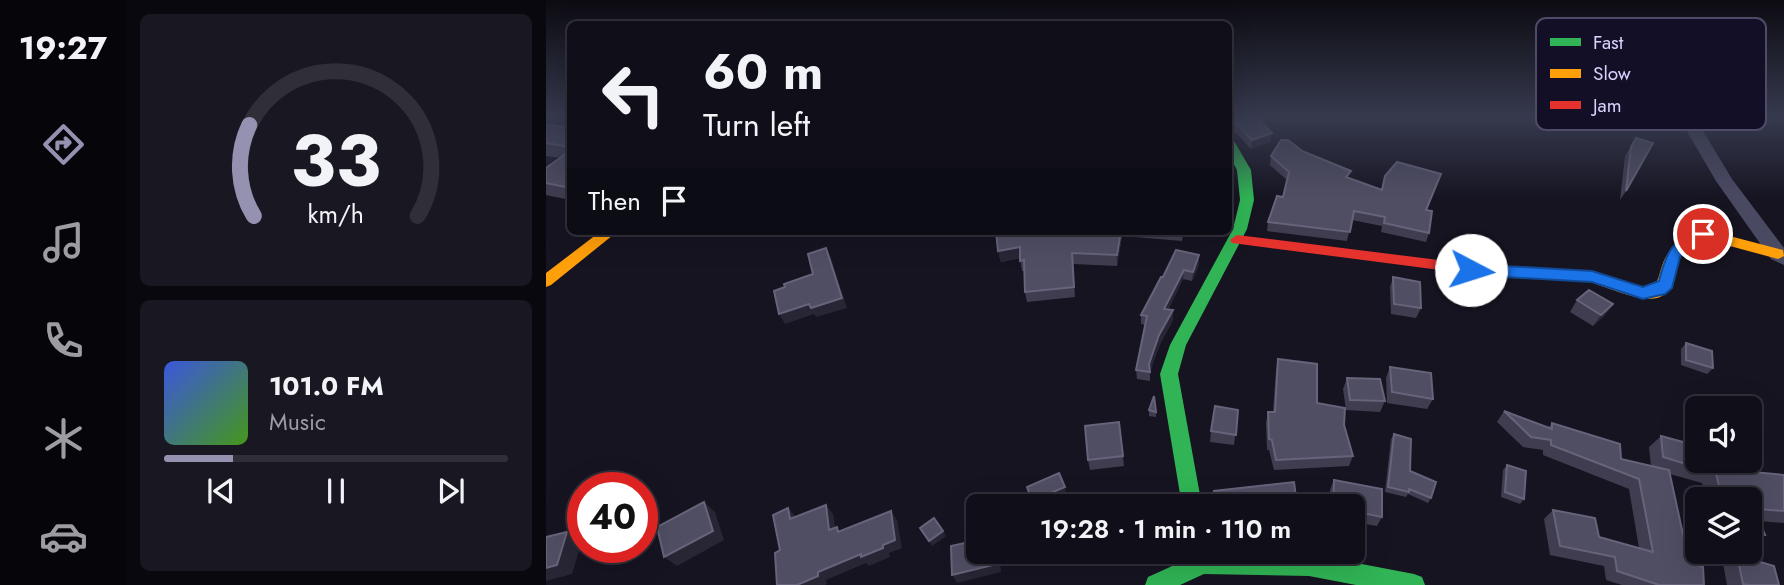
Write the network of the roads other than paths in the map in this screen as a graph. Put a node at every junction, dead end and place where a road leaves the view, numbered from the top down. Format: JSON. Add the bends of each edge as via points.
{"nodes":[{"id":1,"x":1702,"y":143,"type":"edge"},
{"id":2,"x":1232,"y":146,"type":"edge"},
{"id":3,"x":606,"y":235,"type":"edge"},
{"id":4,"x":1237,"y":240,"type":"junction"},
{"id":5,"x":1781,"y":256,"type":"edge"},
{"id":6,"x":546,"y":281,"type":"edge"},
{"id":7,"x":1190,"y":494,"type":"edge"},
{"id":8,"x":1190,"y":564,"type":"edge"},
{"id":9,"x":1296,"y":564,"type":"edge"},
{"id":10,"x":1156,"y":585,"type":"edge"},
{"id":11,"x":1414,"y":585,"type":"edge"}],
"edges":[{"from":1,"to":5,"type":"street"},
{"from":2,"to":4,"type":"street","via":[[1241,157],[1249,184]]},
{"from":3,"to":6,"type":"street"},
{"from":4,"to":5,"type":"street","via":[[1471,270],[1592,277],[1643,293],[1660,290],[1673,256],[1703,234]]},
{"from":4,"to":7,"type":"street","via":[[1176,345],[1168,377]]},
{"from":8,"to":10,"type":"street"},
{"from":9,"to":11,"type":"street"}]}
